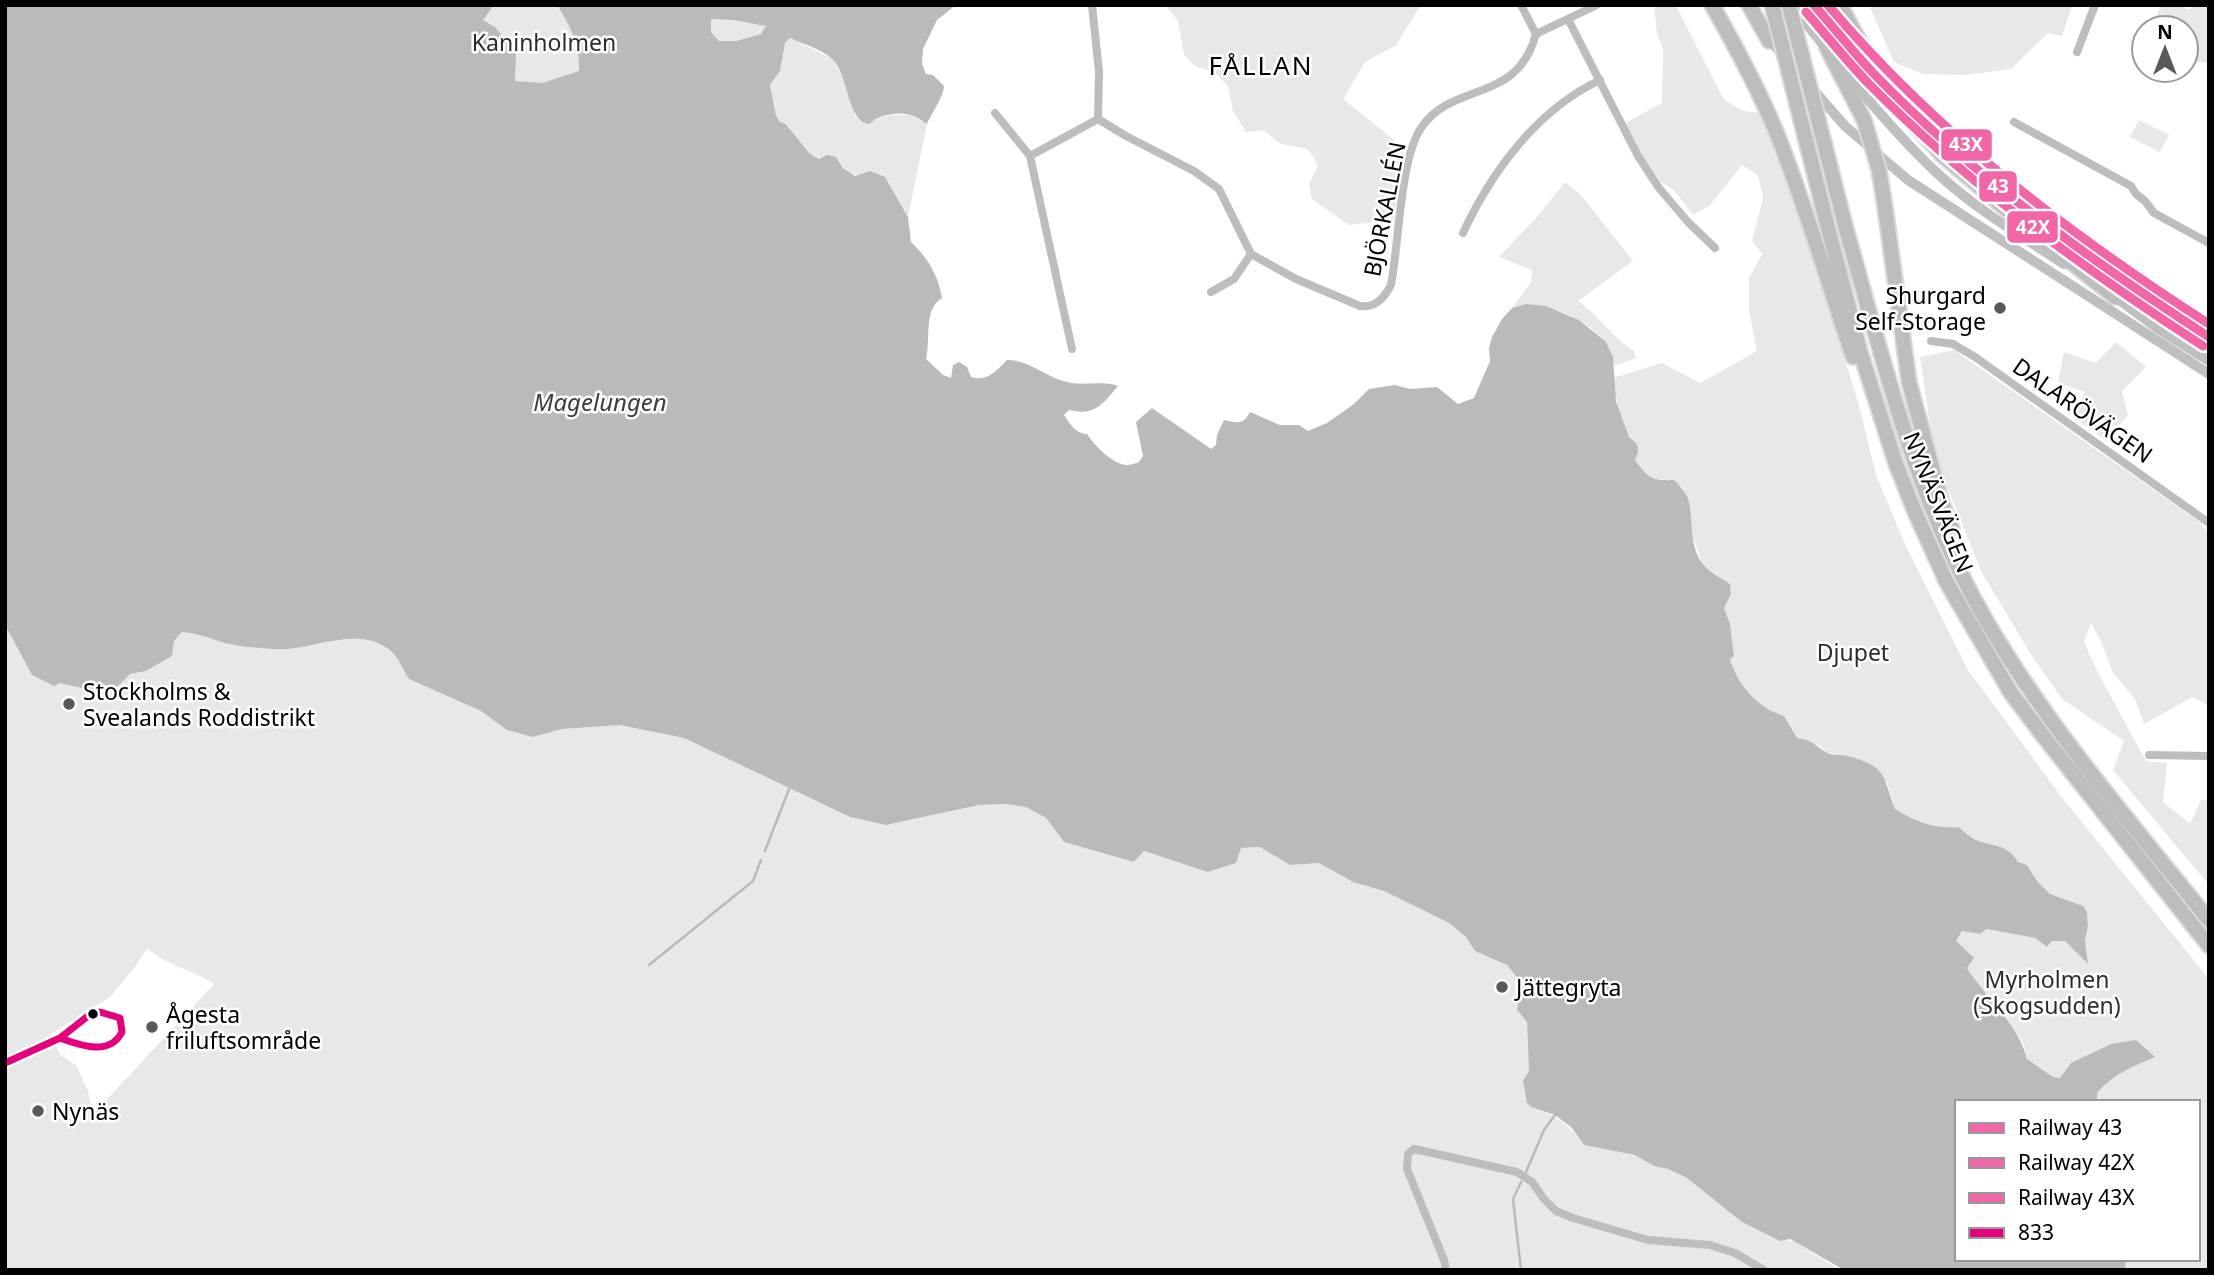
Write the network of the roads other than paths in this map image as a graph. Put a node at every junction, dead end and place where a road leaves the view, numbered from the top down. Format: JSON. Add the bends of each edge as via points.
{"nodes":[{"id":1,"x":1092,"y":5,"type":"edge"},
{"id":2,"x":1521,"y":5,"type":"edge"},
{"id":3,"x":1597,"y":5,"type":"edge"},
{"id":4,"x":1712,"y":5,"type":"edge"},
{"id":5,"x":1743,"y":5,"type":"edge"},
{"id":6,"x":1749,"y":5,"type":"edge"},
{"id":7,"x":1772,"y":5,"type":"edge"},
{"id":8,"x":1790,"y":5,"type":"edge"},
{"id":9,"x":1840,"y":5,"type":"edge"},
{"id":10,"x":2095,"y":5,"type":"edge"},
{"id":11,"x":1568,"y":19,"type":"junction"},
{"id":12,"x":1536,"y":34,"type":"junction"},
{"id":13,"x":1769,"y":41,"type":"junction"},
{"id":14,"x":1827,"y":48,"type":"junction"},
{"id":15,"x":2077,"y":52,"type":"dead end"},
{"id":16,"x":1600,"y":80,"type":"junction"},
{"id":17,"x":995,"y":113,"type":"dead end"},
{"id":18,"x":1098,"y":119,"type":"junction"},
{"id":19,"x":2014,"y":122,"type":"dead end"},
{"id":20,"x":1030,"y":156,"type":"junction"},
{"id":21,"x":1463,"y":233,"type":"dead end"},
{"id":22,"x":2209,"y":243,"type":"edge"},
{"id":23,"x":1715,"y":248,"type":"dead end"},
{"id":24,"x":1251,"y":254,"type":"junction"},
{"id":25,"x":1211,"y":292,"type":"dead end"},
{"id":26,"x":2115,"y":297,"type":"junction"},
{"id":27,"x":1931,"y":341,"type":"dead end"},
{"id":28,"x":1072,"y":349,"type":"dead end"},
{"id":29,"x":2209,"y":361,"type":"edge"},
{"id":30,"x":2209,"y":374,"type":"edge"},
{"id":31,"x":1896,"y":464,"type":"junction"},
{"id":32,"x":2209,"y":523,"type":"edge"},
{"id":33,"x":1987,"y":622,"type":"junction"},
{"id":34,"x":2149,"y":755,"type":"dead end"},
{"id":35,"x":2209,"y":757,"type":"edge"},
{"id":36,"x":2209,"y":920,"type":"edge"},
{"id":37,"x":2209,"y":946,"type":"edge"},
{"id":38,"x":88,"y":1016,"type":"dead end"},
{"id":39,"x":5,"y":1063,"type":"edge"},
{"id":40,"x":1446,"y":1270,"type":"edge"},
{"id":41,"x":1763,"y":1270,"type":"edge"}],
"edges":[{"from":1,"to":18,"type":"street"},
{"from":2,"to":12,"type":"street"},
{"from":3,"to":11,"type":"street"},
{"from":4,"to":31,"type":"highway","via":[[1777,134],[1863,388]]},
{"from":5,"to":13,"type":"street"},
{"from":6,"to":13,"type":"highway"},
{"from":7,"to":31,"type":"highway","name":"NYNÄSVÄGEN","bridge":true,"via":[[1860,351]]},
{"from":8,"to":14,"type":"street"},
{"from":8,"to":33,"type":"highway","name":"NYNÄSVÄGEN","bridge":true,"via":[[1846,229],[1913,457],[1962,576]]},
{"from":9,"to":26,"type":"highway","via":[[1908,118],[1942,155]]},
{"from":10,"to":15,"type":"street"},
{"from":11,"to":12,"type":"street"},
{"from":11,"to":16,"type":"street"},
{"from":12,"to":24,"type":"street","name":"BJÖRKALLÉN","via":[[1531,50],[1503,82],[1444,103],[1420,128],[1411,150],[1391,285],[1377,303],[1369,307],[1351,303]]},
{"from":13,"to":30,"type":"street","via":[[1845,126],[1908,180]]},
{"from":14,"to":26,"type":"street","via":[[1939,176],[1990,216]]},
{"from":14,"to":33,"type":"highway","bridge":true,"via":[[1864,120],[1879,170],[1909,382],[1941,500]]},
{"from":16,"to":21,"type":"street","via":[[1553,110],[1517,145],[1476,205]]},
{"from":16,"to":23,"type":"street","via":[[1659,188]]},
{"from":17,"to":20,"type":"street"},
{"from":18,"to":20,"type":"street"},
{"from":18,"to":24,"type":"street","via":[[1219,189]]},
{"from":19,"to":22,"type":"street","via":[[2131,186],[2154,213]]},
{"from":20,"to":28,"type":"street"},
{"from":24,"to":25,"type":"street","via":[[1234,279]]},
{"from":26,"to":29,"type":"street"},
{"from":27,"to":32,"type":"street","name":"DALARÖVÄGEN","via":[[1954,344],[1975,357]]},
{"from":31,"to":37,"type":"highway","name":"NYNÄSVÄGEN","via":[[1947,583],[2011,693]]},
{"from":33,"to":36,"type":"highway","name":"NYNÄSVÄGEN","via":[[2056,727]]},
{"from":34,"to":35,"type":"street"},
{"from":38,"to":39,"type":"street","via":[[60,1038]]},
{"from":40,"to":41,"type":"street","via":[[1407,1169],[1408,1154],[1414,1149],[1517,1172],[1532,1182],[1556,1211],[1573,1218],[1648,1240],[1710,1245]]}]}
